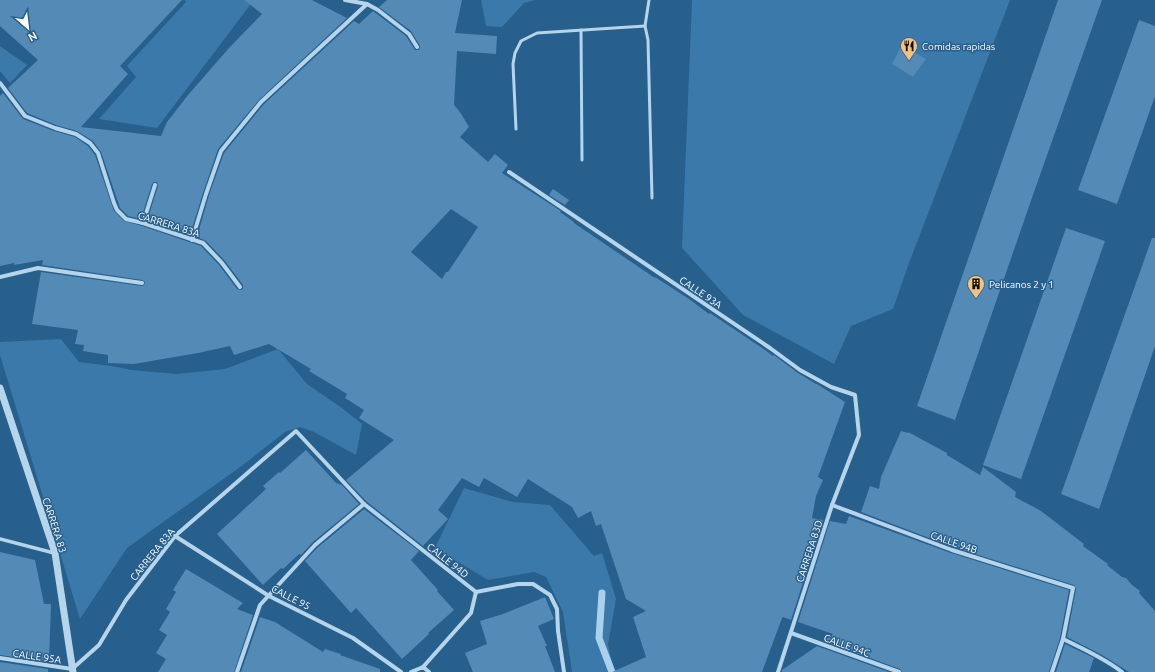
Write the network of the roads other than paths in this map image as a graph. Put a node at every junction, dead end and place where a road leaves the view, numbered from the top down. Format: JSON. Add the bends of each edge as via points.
{"nodes":[{"id":1,"x":345,"y":0,"type":"edge"},
{"id":2,"x":649,"y":0,"type":"edge"},
{"id":3,"x":367,"y":4,"type":"junction"},
{"id":4,"x":645,"y":26,"type":"junction"},
{"id":5,"x":581,"y":30,"type":"junction"},
{"id":6,"x":417,"y":47,"type":"dead end"},
{"id":7,"x":0,"y":83,"type":"edge"},
{"id":8,"x":516,"y":129,"type":"dead end"},
{"id":9,"x":582,"y":160,"type":"dead end"},
{"id":10,"x":509,"y":172,"type":"dead end"},
{"id":11,"x":155,"y":185,"type":"dead end"},
{"id":12,"x":652,"y":198,"type":"dead end"},
{"id":13,"x":143,"y":223,"type":"junction"},
{"id":14,"x":192,"y":240,"type":"junction"},
{"id":15,"x":0,"y":277,"type":"edge"},
{"id":16,"x":142,"y":283,"type":"dead end"},
{"id":17,"x":240,"y":287,"type":"dead end"},
{"id":18,"x":0,"y":388,"type":"edge"},
{"id":19,"x":296,"y":431,"type":"joint"},
{"id":20,"x":859,"y":435,"type":"joint"},
{"id":21,"x":364,"y":504,"type":"junction"},
{"id":22,"x":832,"y":505,"type":"junction"},
{"id":23,"x":175,"y":536,"type":"junction"},
{"id":24,"x":0,"y":539,"type":"edge"},
{"id":25,"x":55,"y":553,"type":"junction"},
{"id":26,"x":476,"y":592,"type":"junction"},
{"id":27,"x":269,"y":596,"type":"junction"},
{"id":28,"x":791,"y":633,"type":"junction"},
{"id":29,"x":1063,"y":639,"type":"junction"},
{"id":30,"x":0,"y":658,"type":"edge"},
{"id":31,"x":423,"y":667,"type":"junction"},
{"id":32,"x":73,"y":670,"type":"edge"},
{"id":33,"x":237,"y":672,"type":"edge"},
{"id":34,"x":401,"y":672,"type":"edge"},
{"id":35,"x":411,"y":672,"type":"edge"},
{"id":36,"x":429,"y":672,"type":"edge"},
{"id":37,"x":564,"y":672,"type":"edge"},
{"id":38,"x":778,"y":672,"type":"edge"},
{"id":39,"x":899,"y":672,"type":"edge"},
{"id":40,"x":1052,"y":672,"type":"edge"},
{"id":41,"x":1122,"y":672,"type":"edge"}],
"edges":[{"from":1,"to":3,"type":"street"},
{"from":2,"to":4,"type":"lane"},
{"from":3,"to":6,"type":"street","via":[[409,34]]},
{"from":3,"to":14,"type":"street","via":[[261,102],[221,151]]},
{"from":4,"to":5,"type":"lane"},
{"from":4,"to":12,"type":"lane","via":[[648,40]]},
{"from":5,"to":8,"type":"lane","via":[[537,33],[521,41],[513,64]]},
{"from":5,"to":9,"type":"lane"},
{"from":7,"to":13,"type":"street","name":"CARRERA 83A","via":[[25,116],[76,134],[90,143],[98,153],[117,210],[126,219]]},
{"from":10,"to":20,"type":"street","name":"CALLE 93A","via":[[800,370],[831,387],[855,395]]},
{"from":11,"to":13,"type":"street"},
{"from":13,"to":14,"type":"street","name":"CARRERA 83A"},
{"from":14,"to":17,"type":"street","name":"CARRERA 83A","via":[[203,243]]},
{"from":15,"to":16,"type":"street","via":[[38,268]]},
{"from":18,"to":25,"type":"street","name":"CARRERA 83"},
{"from":19,"to":21,"type":"street","name":"CALLE 94D"},
{"from":19,"to":23,"type":"street","name":"CARRERA 83A"},
{"from":20,"to":22,"type":"street","name":"CARRERA 83D"},
{"from":21,"to":26,"type":"street","name":"CALLE 94D"},
{"from":21,"to":27,"type":"street","via":[[315,545]]},
{"from":22,"to":28,"type":"street","name":"CARRERA 83D"},
{"from":22,"to":29,"type":"street","name":"CALLE 94B","via":[[952,550],[1073,588]]},
{"from":23,"to":27,"type":"street","name":"CALLE 95"},
{"from":23,"to":32,"type":"street","name":"CARRERA 83A","via":[[126,600],[99,645]]},
{"from":24,"to":25,"type":"street"},
{"from":25,"to":32,"type":"street","name":"CARRERA 83"},
{"from":26,"to":31,"type":"street","via":[[471,613]]},
{"from":26,"to":37,"type":"street","via":[[518,584],[533,584],[550,595],[557,609]]},
{"from":27,"to":33,"type":"street","via":[[260,604]]},
{"from":27,"to":34,"type":"street","name":"CALLE 95","via":[[353,638]]},
{"from":28,"to":38,"type":"street","name":"CARRERA 83D"},
{"from":28,"to":39,"type":"street","name":"CALLE 94C"},
{"from":29,"to":40,"type":"street"},
{"from":29,"to":41,"type":"street"},
{"from":30,"to":32,"type":"street","name":"CALLE 95A"},
{"from":31,"to":35,"type":"street"},
{"from":31,"to":36,"type":"street"}]}
